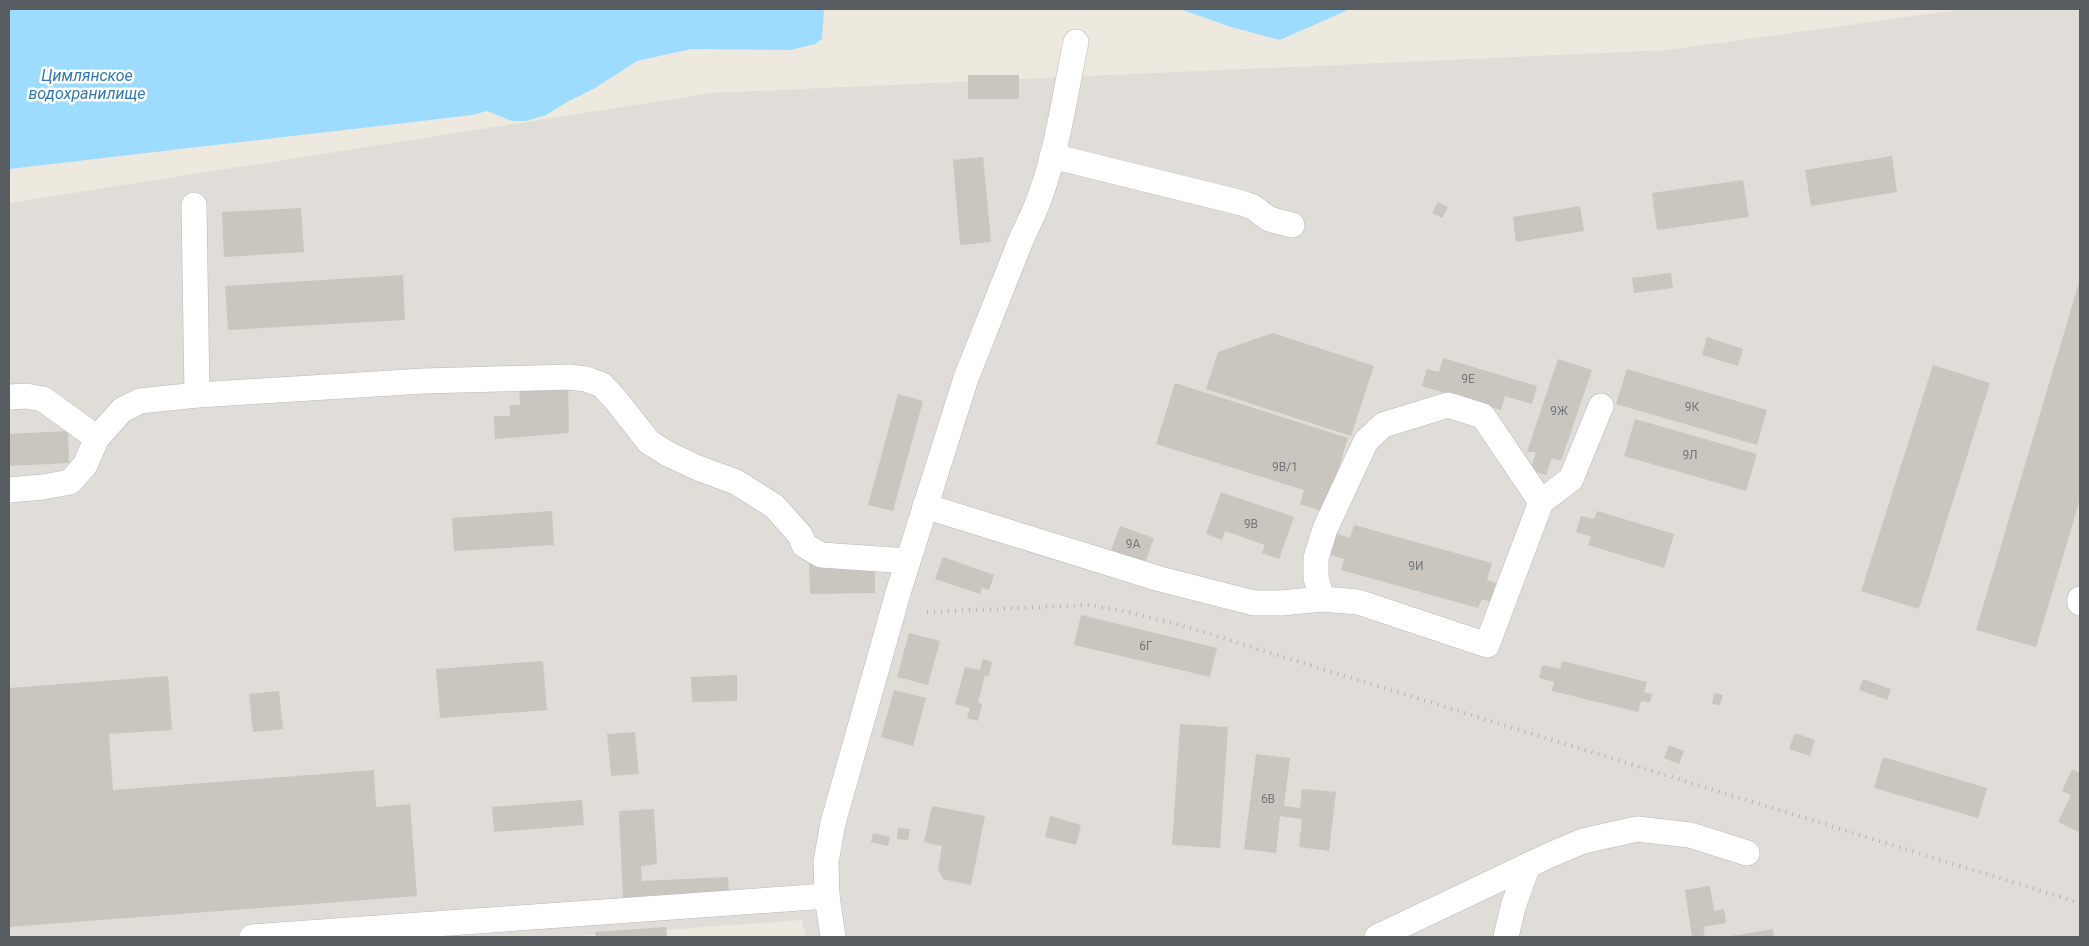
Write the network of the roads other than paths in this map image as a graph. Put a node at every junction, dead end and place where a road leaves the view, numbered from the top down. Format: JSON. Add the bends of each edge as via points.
{"nodes":[{"id":1,"x":1076,"y":42,"type":"dead end"},
{"id":2,"x":1052,"y":156,"type":"junction"},
{"id":3,"x":194,"y":205,"type":"dead end"},
{"id":4,"x":1292,"y":225,"type":"dead end"},
{"id":5,"x":197,"y":395,"type":"junction"},
{"id":6,"x":9,"y":397,"type":"edge"},
{"id":7,"x":1601,"y":406,"type":"dead end"},
{"id":8,"x":97,"y":438,"type":"junction"},
{"id":9,"x":9,"y":490,"type":"edge"},
{"id":10,"x":1541,"y":502,"type":"junction"},
{"id":11,"x":925,"y":506,"type":"junction"},
{"id":12,"x":908,"y":561,"type":"junction"},
{"id":13,"x":1322,"y":599,"type":"junction"},
{"id":14,"x":2080,"y":599,"type":"edge"},
{"id":15,"x":2080,"y":603,"type":"edge"},
{"id":16,"x":1747,"y":853,"type":"dead end"},
{"id":17,"x":1528,"y":865,"type":"junction"},
{"id":18,"x":827,"y":896,"type":"junction"},
{"id":19,"x":252,"y":937,"type":"edge"},
{"id":20,"x":833,"y":937,"type":"edge"},
{"id":21,"x":1377,"y":937,"type":"edge"},
{"id":22,"x":1506,"y":937,"type":"edge"}],
"edges":[{"from":1,"to":2,"type":"lane"},
{"from":2,"to":4,"type":"lane","via":[[1242,203],[1254,207],[1268,219]]},
{"from":2,"to":11,"type":"lane","via":[[1035,213],[1023,235],[966,378]]},
{"from":3,"to":5,"type":"lane"},
{"from":5,"to":8,"type":"lane","via":[[140,401],[122,410]]},
{"from":5,"to":12,"type":"lane","via":[[424,381],[586,379],[602,385],[615,398],[649,442],[698,468],[736,482],[774,506],[800,535],[804,545],[821,555]]},
{"from":6,"to":8,"type":"lane","via":[[43,399]]},
{"from":7,"to":10,"type":"lane","via":[[1571,479]]},
{"from":8,"to":9,"type":"lane","via":[[85,465],[70,482]]},
{"from":10,"to":13,"type":"lane","via":[[1487,645],[1358,602]]},
{"from":10,"to":13,"type":"lane","via":[[1483,416],[1448,405],[1383,425],[1366,441],[1325,529],[1316,558],[1316,578]]},
{"from":11,"to":12,"type":"lane"},
{"from":11,"to":13,"type":"lane","via":[[1160,579],[1254,604]]},
{"from":12,"to":18,"type":"lane","via":[[833,822],[826,862]]},
{"from":14,"to":15,"type":"lane"},
{"from":16,"to":17,"type":"lane","via":[[1690,835],[1637,829],[1583,841]]},
{"from":17,"to":21,"type":"lane"},
{"from":17,"to":22,"type":"lane"},
{"from":18,"to":19,"type":"lane"},
{"from":18,"to":20,"type":"lane"}]}
